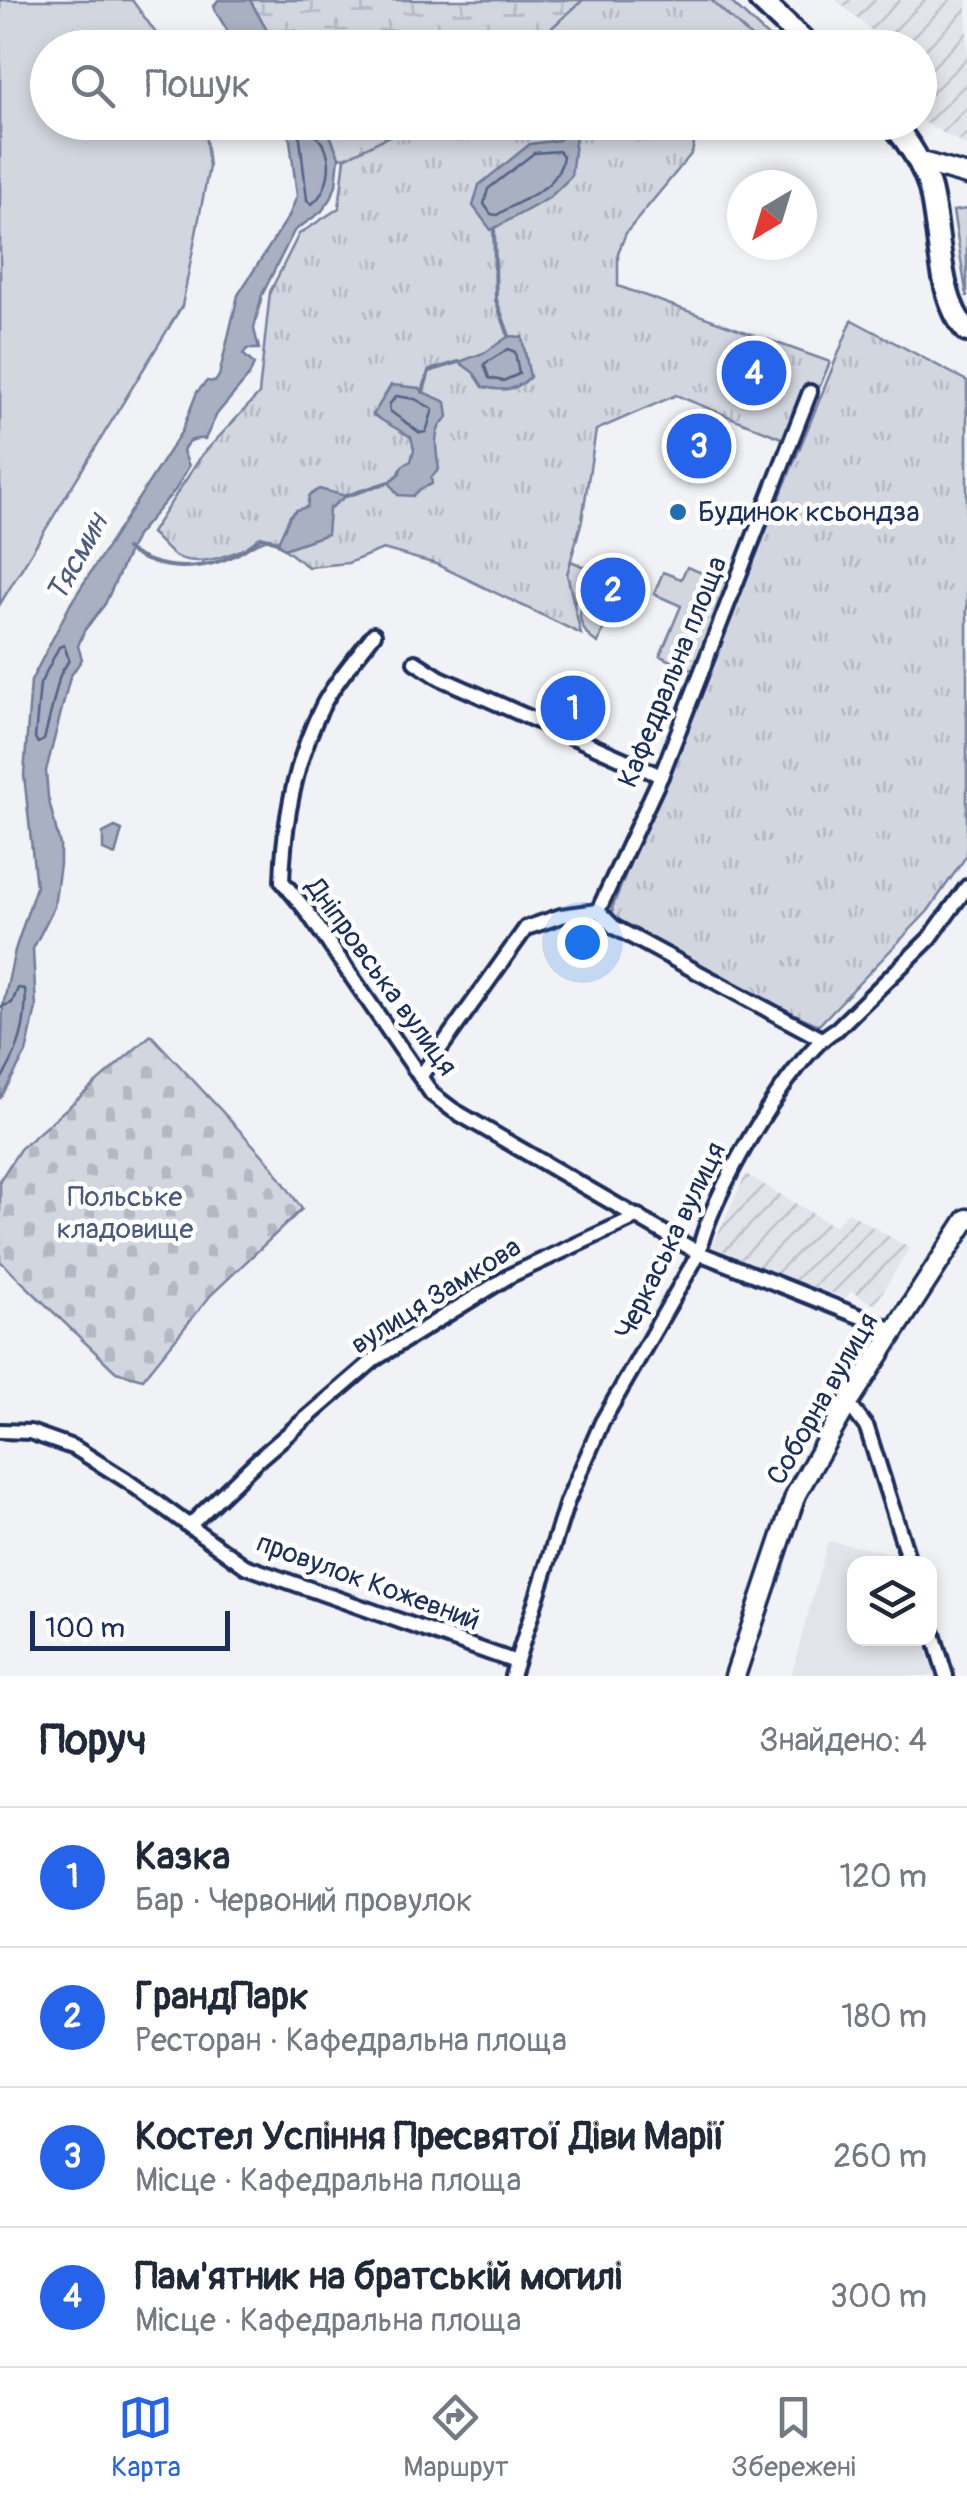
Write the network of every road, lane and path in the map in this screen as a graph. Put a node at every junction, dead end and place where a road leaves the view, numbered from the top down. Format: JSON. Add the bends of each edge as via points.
{"nodes":[{"id":1,"x":760,"y":0,"type":"edge"},
{"id":2,"x":792,"y":30,"type":"edge"},
{"id":3,"x":903,"y":140,"type":"edge"},
{"id":4,"x":918,"y":161,"type":"junction"},
{"id":5,"x":962,"y":174,"type":"edge"},
{"id":6,"x":930,"y":185,"type":"junction"},
{"id":7,"x":967,"y":330,"type":"edge"},
{"id":8,"x":810,"y":392,"type":"dead end"},
{"id":9,"x":374,"y":634,"type":"dead end"},
{"id":10,"x":415,"y":662,"type":"dead end"},
{"id":11,"x":660,"y":776,"type":"junction"},
{"id":12,"x":967,"y":886,"type":"edge"},
{"id":13,"x":598,"y":911,"type":"junction"},
{"id":14,"x":820,"y":1038,"type":"junction"},
{"id":15,"x":420,"y":1077,"type":"junction"},
{"id":16,"x":638,"y":1216,"type":"junction"},
{"id":17,"x":967,"y":1219,"type":"edge"},
{"id":18,"x":699,"y":1253,"type":"junction"},
{"id":19,"x":894,"y":1330,"type":"junction"},
{"id":20,"x":848,"y":1403,"type":"junction"},
{"id":21,"x":0,"y":1431,"type":"edge"},
{"id":22,"x":190,"y":1526,"type":"junction"},
{"id":23,"x":907,"y":1556,"type":"edge"},
{"id":24,"x":937,"y":1646,"type":"edge"},
{"id":25,"x":514,"y":1669,"type":"edge"},
{"id":26,"x":736,"y":1676,"type":"edge"},
{"id":27,"x":946,"y":1676,"type":"edge"}],
"edges":[{"from":1,"to":2,"type":"main road"},
{"from":3,"to":4,"type":"main road"},
{"from":4,"to":5,"type":"main road"},
{"from":4,"to":6,"type":"main road"},
{"from":5,"to":6,"type":"main road","via":[[942,174]]},
{"from":6,"to":7,"type":"main road","via":[[949,296]]},
{"from":8,"to":11,"type":"street","name":"Кафедральна площа"},
{"from":9,"to":15,"type":"street","name":"Дніпровська вулиця","via":[[324,703],[302,758],[283,828],[282,880]]},
{"from":10,"to":11,"type":"street"},
{"from":11,"to":13,"type":"street","name":"Кафедральна площа"},
{"from":12,"to":14,"type":"street","name":"Черкаська вулиця","via":[[930,938]]},
{"from":13,"to":14,"type":"street","via":[[614,927]]},
{"from":13,"to":15,"type":"street","via":[[526,928]]},
{"from":14,"to":18,"type":"street","name":"Черкаська вулиця","via":[[735,1162]]},
{"from":15,"to":16,"type":"street","name":"Дніпровська вулиця","via":[[452,1110]]},
{"from":16,"to":18,"type":"street","name":"Дніпровська вулиця"},
{"from":16,"to":22,"type":"street","name":"вулиця Замкова","via":[[512,1275],[375,1359]]},
{"from":17,"to":19,"type":"main road","name":"Соборна вулиця"},
{"from":18,"to":19,"type":"street","name":"Дніпровська вулиця"},
{"from":18,"to":25,"type":"street","name":"Черкаська вулиця","via":[[602,1422],[567,1502]]},
{"from":19,"to":20,"type":"main road","name":"Соборна вулиця"},
{"from":20,"to":23,"type":"street","via":[[867,1428]]},
{"from":20,"to":26,"type":"main road","name":"Соборна вулиця","via":[[796,1494]]},
{"from":21,"to":22,"type":"street","name":"провулок Кожевний","via":[[30,1432],[75,1448]]},
{"from":22,"to":25,"type":"street","name":"провулок Кожевний","via":[[245,1566]]},
{"from":24,"to":27,"type":"street"}]}
